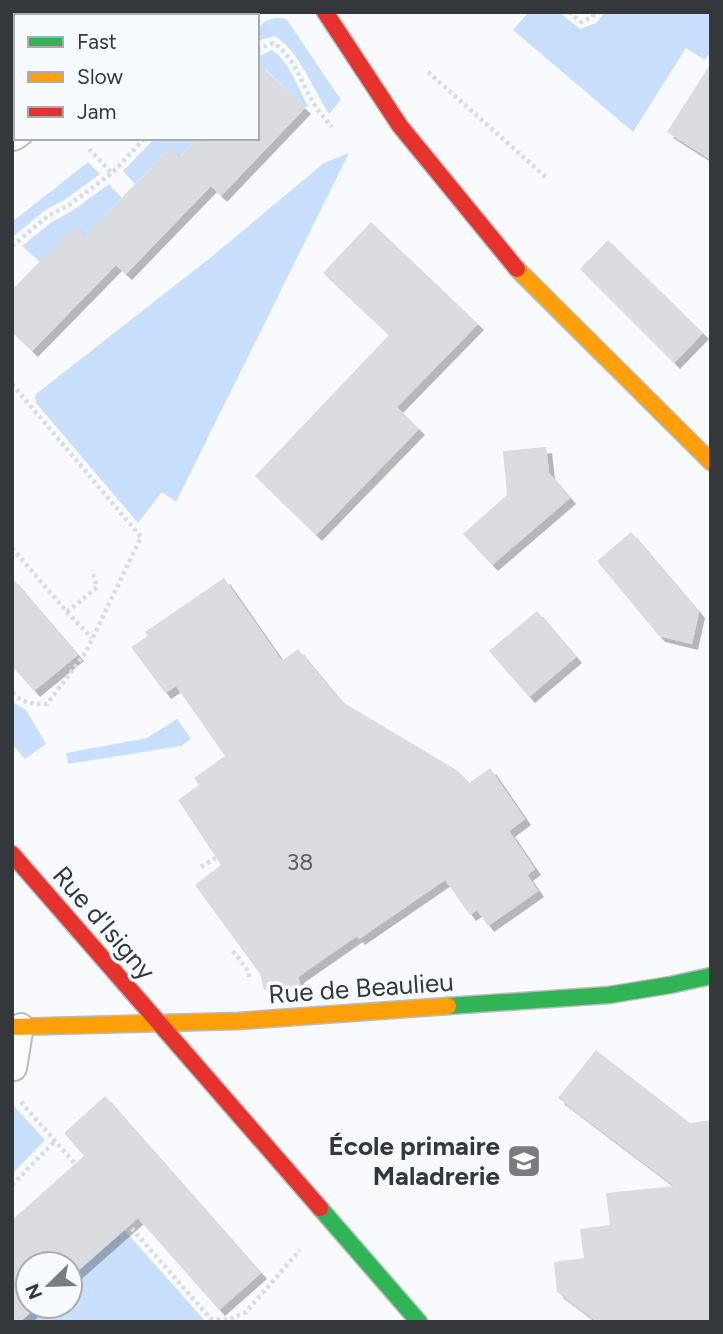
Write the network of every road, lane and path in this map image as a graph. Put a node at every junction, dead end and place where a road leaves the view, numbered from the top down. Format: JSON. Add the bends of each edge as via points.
{"nodes":[{"id":1,"x":325,"y":12,"type":"edge"},
{"id":2,"x":569,"y":12,"type":"edge"},
{"id":3,"x":596,"y":12,"type":"edge"},
{"id":4,"x":259,"y":48,"type":"edge"},
{"id":5,"x":428,"y":72,"type":"dead end"},
{"id":6,"x":332,"y":127,"type":"dead end"},
{"id":7,"x":143,"y":140,"type":"edge"},
{"id":8,"x":89,"y":149,"type":"dead end"},
{"id":9,"x":112,"y":173,"type":"junction"},
{"id":10,"x":548,"y":179,"type":"dead end"},
{"id":11,"x":12,"y":246,"type":"edge"},
{"id":12,"x":12,"y":384,"type":"edge"},
{"id":13,"x":711,"y":462,"type":"edge"},
{"id":14,"x":12,"y":548,"type":"edge"},
{"id":15,"x":92,"y":570,"type":"dead end"},
{"id":16,"x":67,"y":612,"type":"junction"},
{"id":17,"x":92,"y":638,"type":"junction"},
{"id":18,"x":12,"y":692,"type":"edge"},
{"id":19,"x":12,"y":854,"type":"edge"},
{"id":20,"x":244,"y":863,"type":"dead end"},
{"id":21,"x":201,"y":867,"type":"dead end"},
{"id":22,"x":233,"y":951,"type":"dead end"},
{"id":23,"x":711,"y":976,"type":"edge"},
{"id":24,"x":248,"y":985,"type":"dead end"},
{"id":25,"x":159,"y":1024,"type":"junction"},
{"id":26,"x":16,"y":1027,"type":"edge"},
{"id":27,"x":15,"y":1068,"type":"dead end"},
{"id":28,"x":21,"y":1102,"type":"dead end"},
{"id":29,"x":55,"y":1141,"type":"junction"},
{"id":30,"x":12,"y":1185,"type":"edge"},
{"id":31,"x":300,"y":1250,"type":"dead end"},
{"id":32,"x":419,"y":1322,"type":"edge"}],
"edges":[{"from":1,"to":13,"type":"street","via":[[400,126],[494,242]]},
{"from":2,"to":3,"type":"path","via":[[581,22]]},
{"from":4,"to":6,"type":"path","via":[[273,43],[282,48]]},
{"from":5,"to":10,"type":"path"},
{"from":7,"to":9,"type":"path"},
{"from":8,"to":9,"type":"path"},
{"from":9,"to":11,"type":"path"},
{"from":12,"to":17,"type":"path","via":[[141,537]]},
{"from":14,"to":16,"type":"path"},
{"from":15,"to":16,"type":"path","via":[[97,587]]},
{"from":16,"to":17,"type":"path"},
{"from":17,"to":18,"type":"path","via":[[47,704],[28,704]]},
{"from":19,"to":25,"type":"street","name":"Rue d'Isigny"},
{"from":20,"to":21,"type":"path","via":[[219,856]]},
{"from":22,"to":24,"type":"path","via":[[249,972]]},
{"from":23,"to":25,"type":"street","name":"Rue de Beaulieu","via":[[608,995]]},
{"from":25,"to":26,"type":"street","name":"Rue de Beaulieu"},
{"from":25,"to":32,"type":"street","name":"Rue d'Isigny"},
{"from":26,"to":27,"type":"lane"},
{"from":28,"to":29,"type":"path"},
{"from":29,"to":30,"type":"path"},
{"from":29,"to":31,"type":"path","via":[[211,1319],[228,1321],[246,1312]]}]}
